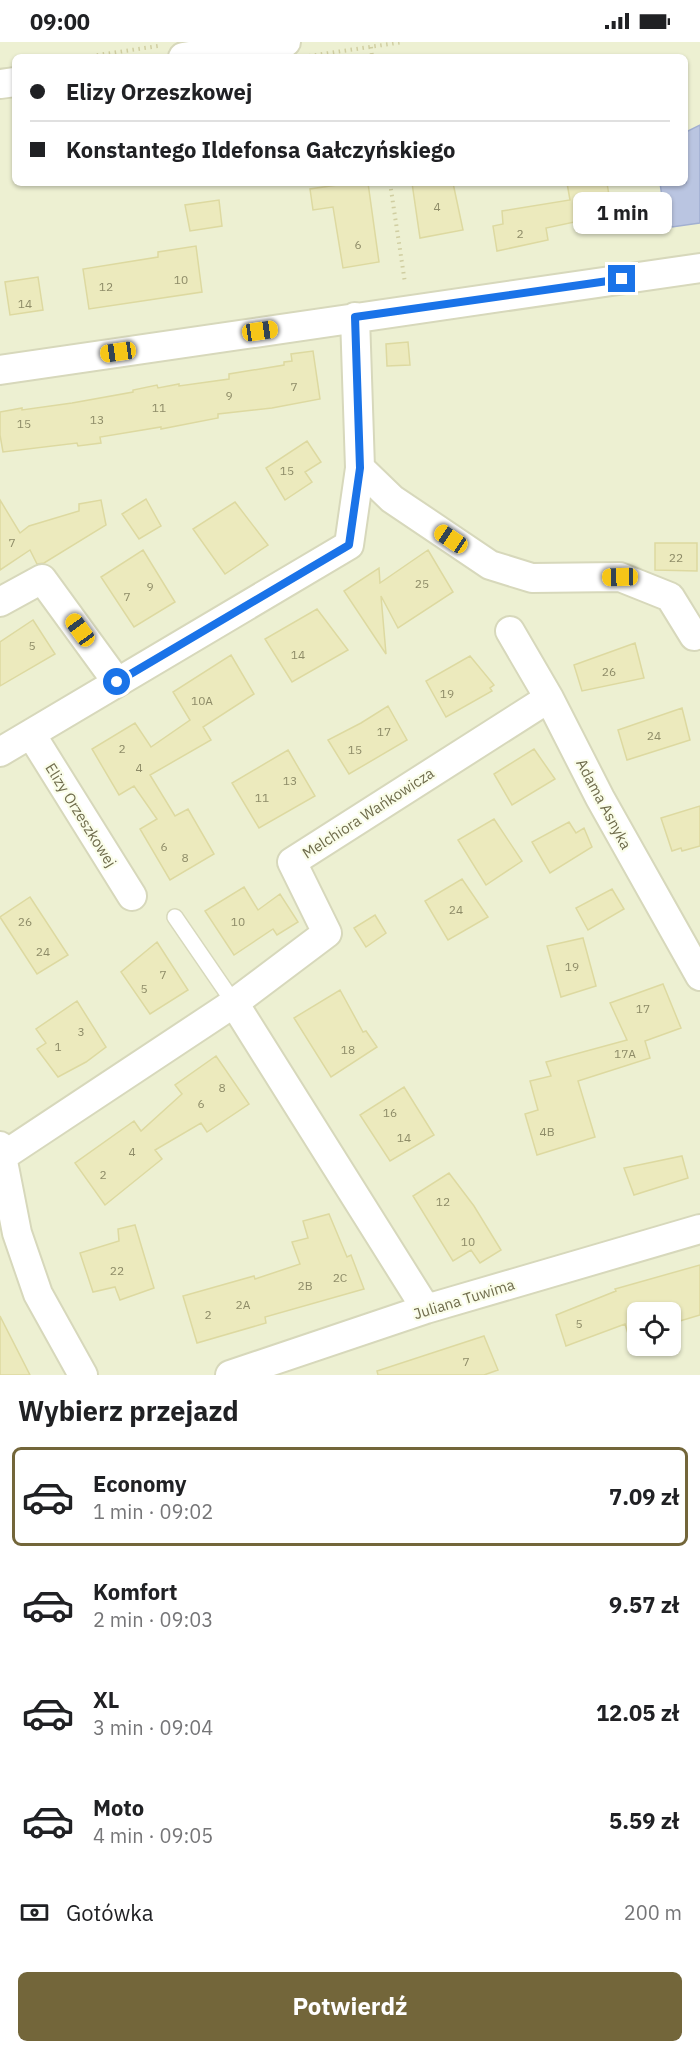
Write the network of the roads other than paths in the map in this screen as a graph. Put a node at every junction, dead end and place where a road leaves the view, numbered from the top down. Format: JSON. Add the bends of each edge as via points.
{"nodes":[{"id":1,"x":286,"y":42,"type":"edge"},
{"id":2,"x":175,"y":51,"type":"edge"},
{"id":3,"x":700,"y":268,"type":"edge"},
{"id":4,"x":355,"y":317,"type":"junction"},
{"id":5,"x":0,"y":370,"type":"edge"},
{"id":6,"x":360,"y":468,"type":"junction"},
{"id":7,"x":0,"y":602,"type":"edge"},
{"id":8,"x":510,"y":631,"type":"dead end"},
{"id":9,"x":694,"y":636,"type":"dead end"},
{"id":10,"x":117,"y":682,"type":"junction"},
{"id":11,"x":549,"y":698,"type":"junction"},
{"id":12,"x":31,"y":734,"type":"junction"},
{"id":13,"x":0,"y":752,"type":"edge"},
{"id":14,"x":132,"y":896,"type":"dead end"},
{"id":15,"x":174,"y":917,"type":"dead end"},
{"id":16,"x":700,"y":976,"type":"edge"},
{"id":17,"x":234,"y":1003,"type":"junction"},
{"id":18,"x":1,"y":1151,"type":"edge"},
{"id":19,"x":700,"y":1229,"type":"edge"},
{"id":20,"x":426,"y":1309,"type":"junction"},
{"id":21,"x":83,"y":1375,"type":"edge"},
{"id":22,"x":230,"y":1375,"type":"edge"}],
"edges":[{"from":1,"to":2,"type":"street"},
{"from":3,"to":4,"type":"street"},
{"from":4,"to":5,"type":"street"},
{"from":4,"to":6,"type":"street"},
{"from":6,"to":9,"type":"street","via":[[392,499],[490,565],[532,578],[620,577],[670,597]]},
{"from":6,"to":10,"type":"street","via":[[349,545]]},
{"from":7,"to":10,"type":"street","via":[[42,579]]},
{"from":8,"to":11,"type":"street","name":"Adama Asnyka"},
{"from":10,"to":12,"type":"street"},
{"from":11,"to":16,"type":"street","name":"Adama Asnyka"},
{"from":11,"to":17,"type":"street","name":"Melchiora Wańkowicza","via":[[292,862],[327,933]]},
{"from":12,"to":13,"type":"street"},
{"from":12,"to":14,"type":"street","name":"Elizy Orzeszkowej"},
{"from":15,"to":17,"type":"lane"},
{"from":17,"to":18,"type":"street","name":"Melchiora Wańkowicza"},
{"from":17,"to":20,"type":"street"},
{"from":18,"to":21,"type":"street","via":[[17,1233],[38,1294]]},
{"from":19,"to":20,"type":"street","name":"Juliana Tuwima"},
{"from":20,"to":22,"type":"street","name":"Juliana Tuwima"}]}
